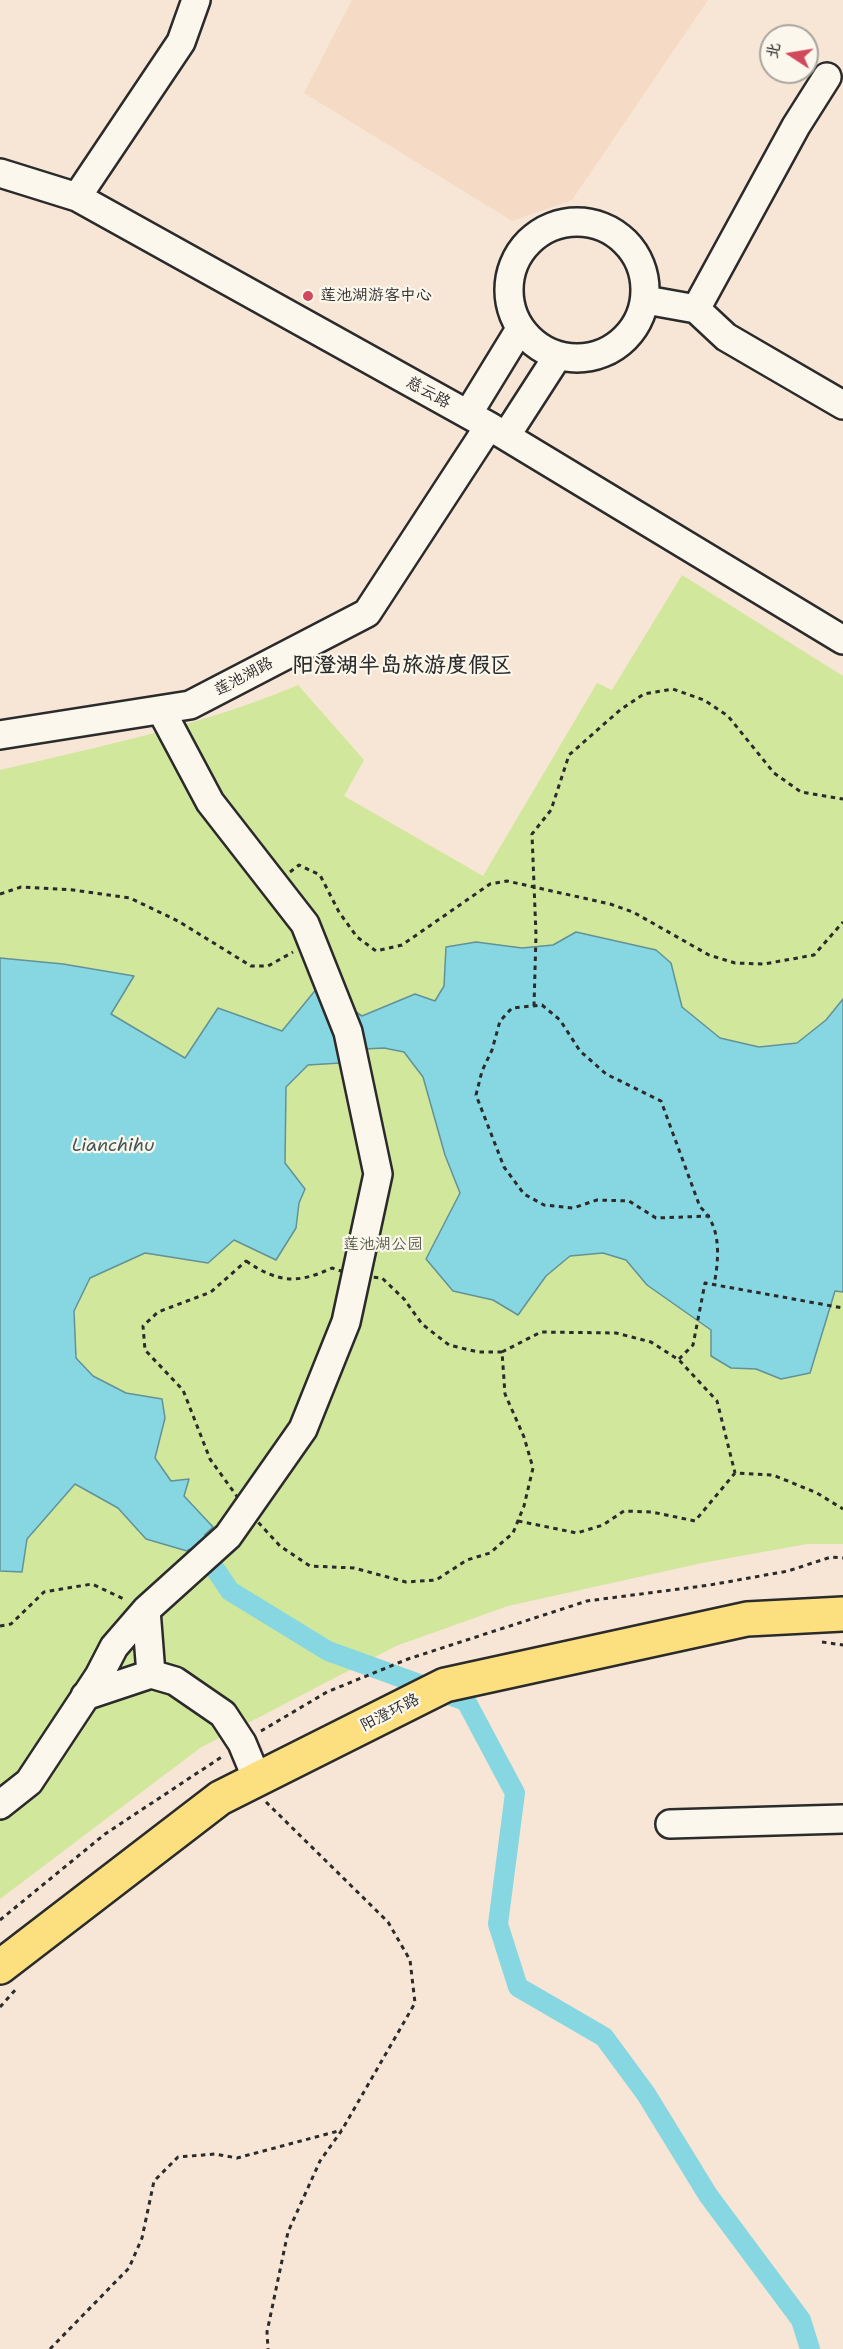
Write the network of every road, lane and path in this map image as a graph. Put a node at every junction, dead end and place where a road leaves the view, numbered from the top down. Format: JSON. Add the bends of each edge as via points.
{"nodes":[{"id":1,"x":196,"y":0,"type":"edge"},
{"id":2,"x":826,"y":77,"type":"dead end"},
{"id":3,"x":0,"y":173,"type":"edge"},
{"id":4,"x":77,"y":197,"type":"junction"},
{"id":5,"x":646,"y":300,"type":"junction"},
{"id":6,"x":696,"y":309,"type":"junction"},
{"id":7,"x":520,"y":329,"type":"junction"},
{"id":8,"x":557,"y":357,"type":"junction"},
{"id":9,"x":843,"y":405,"type":"edge"},
{"id":10,"x":487,"y":426,"type":"junction"},
{"id":11,"x":843,"y":640,"type":"edge"},
{"id":12,"x":161,"y":710,"type":"junction"},
{"id":13,"x":0,"y":735,"type":"edge"},
{"id":14,"x":843,"y":799,"type":"edge"},
{"id":15,"x":274,"y":884,"type":"junction"},
{"id":16,"x":535,"y":889,"type":"junction"},
{"id":17,"x":0,"y":894,"type":"edge"},
{"id":18,"x":843,"y":922,"type":"edge"},
{"id":19,"x":311,"y":941,"type":"junction"},
{"id":20,"x":534,"y":1006,"type":"junction"},
{"id":21,"x":710,"y":1216,"type":"junction"},
{"id":22,"x":356,"y":1276,"type":"junction"},
{"id":23,"x":714,"y":1285,"type":"junction"},
{"id":24,"x":843,"y":1308,"type":"edge"},
{"id":25,"x":502,"y":1352,"type":"junction"},
{"id":26,"x":679,"y":1360,"type":"junction"},
{"id":27,"x":735,"y":1473,"type":"junction"},
{"id":28,"x":246,"y":1509,"type":"junction"},
{"id":29,"x":843,"y":1509,"type":"edge"},
{"id":30,"x":518,"y":1521,"type":"junction"},
{"id":31,"x":843,"y":1558,"type":"edge"},
{"id":32,"x":146,"y":1610,"type":"junction"},
{"id":33,"x":843,"y":1614,"type":"edge"},
{"id":34,"x":0,"y":1626,"type":"edge"},
{"id":35,"x":818,"y":1641,"type":"dead end"},
{"id":36,"x":843,"y":1646,"type":"edge"},
{"id":37,"x":151,"y":1674,"type":"junction"},
{"id":38,"x":86,"y":1696,"type":"junction"},
{"id":39,"x":242,"y":1743,"type":"junction"},
{"id":40,"x":264,"y":1787,"type":"junction"},
{"id":41,"x":0,"y":1805,"type":"edge"},
{"id":42,"x":843,"y":1819,"type":"edge"},
{"id":43,"x":670,"y":1824,"type":"dead end"},
{"id":44,"x":0,"y":1920,"type":"edge"},
{"id":45,"x":10,"y":1975,"type":"edge"},
{"id":46,"x":0,"y":2007,"type":"edge"},
{"id":47,"x":342,"y":2130,"type":"junction"},
{"id":48,"x":50,"y":2349,"type":"edge"},
{"id":49,"x":268,"y":2349,"type":"edge"}],
"edges":[{"from":1,"to":4,"type":"street","via":[[181,42]]},
{"from":2,"to":6,"type":"street"},
{"from":3,"to":4,"type":"street","name":"慈云路"},
{"from":4,"to":10,"type":"street","name":"慈云路"},
{"from":5,"to":6,"type":"street"},
{"from":5,"to":7,"type":"street","via":[[645,276],[637,256],[623,239],[605,227],[584,222],[562,223],[542,231],[525,246],[514,264],[509,285],[511,307]]},
{"from":5,"to":8,"type":"street","via":[[638,323],[614,348],[581,360]]},
{"from":6,"to":9,"type":"street","via":[[726,336]]},
{"from":7,"to":8,"type":"street","via":[[536,346]]},
{"from":7,"to":10,"type":"street"},
{"from":8,"to":10,"type":"street"},
{"from":10,"to":11,"type":"street","name":"慈云路"},
{"from":10,"to":12,"type":"street","name":"莲池湖路","via":[[367,613],[190,705]]},
{"from":12,"to":13,"type":"street","name":"莲池湖路"},
{"from":12,"to":15,"type":"street","via":[[210,802]]},
{"from":14,"to":16,"type":"path","via":[[801,792],[774,773],[728,716],[704,700],[673,689],[644,694],[569,755],[551,810],[532,834]]},
{"from":15,"to":16,"type":"path","via":[[299,866],[320,875],[357,937],[376,951],[402,945],[490,884],[507,881]]},
{"from":15,"to":19,"type":"street","via":[[305,924]]},
{"from":16,"to":18,"type":"path","via":[[633,912],[700,951],[735,963],[764,964],[814,955]]},
{"from":16,"to":20,"type":"path"},
{"from":17,"to":19,"type":"path","via":[[21,887],[130,898],[178,921],[251,966],[268,966]]},
{"from":19,"to":22,"type":"street","via":[[348,1032],[378,1174]]},
{"from":20,"to":21,"type":"path","via":[[542,1005],[560,1020],[580,1051],[606,1074],[661,1101],[699,1207]]},
{"from":20,"to":21,"type":"path","via":[[512,1008],[500,1021],[476,1095],[504,1167],[524,1194],[544,1205],[573,1208],[597,1200],[629,1201],[656,1218]]},
{"from":21,"to":23,"type":"path","via":[[719,1255]]},
{"from":22,"to":25,"type":"path","via":[[382,1278],[422,1324],[449,1345],[478,1352]]},
{"from":22,"to":28,"type":"street","via":[[345,1322],[303,1429]]},
{"from":22,"to":28,"type":"path","via":[[332,1268],[310,1278],[291,1280],[264,1273],[246,1261],[211,1292],[158,1312],[143,1326],[145,1350],[183,1390],[210,1459]]},
{"from":23,"to":24,"type":"path"},
{"from":23,"to":26,"type":"path","via":[[705,1283],[693,1345]]},
{"from":25,"to":26,"type":"path","via":[[541,1332],[616,1333],[651,1342]]},
{"from":25,"to":30,"type":"path","via":[[505,1394],[533,1468]]},
{"from":26,"to":27,"type":"path","via":[[717,1401]]},
{"from":27,"to":29,"type":"path","via":[[773,1475],[817,1492]]},
{"from":27,"to":30,"type":"path","via":[[695,1521],[624,1511],[603,1525],[577,1533]]},
{"from":28,"to":30,"type":"path","via":[[280,1546],[310,1566],[354,1568],[406,1582],[436,1580],[467,1560],[490,1553],[513,1533]]},
{"from":28,"to":32,"type":"street","via":[[228,1536]]},
{"from":31,"to":39,"type":"path","via":[[831,1557],[788,1571],[710,1585],[587,1601],[408,1659],[329,1691]]},
{"from":32,"to":34,"type":"path","via":[[92,1584],[45,1592],[11,1624]]},
{"from":32,"to":37,"type":"street"},
{"from":32,"to":38,"type":"street","via":[[114,1647]]},
{"from":33,"to":40,"type":"main road","name":"阳澄环路","via":[[747,1619],[445,1685],[389,1713]]},
{"from":35,"to":36,"type":"path"},
{"from":37,"to":38,"type":"street"},
{"from":37,"to":39,"type":"street","via":[[175,1681],[223,1714]]},
{"from":38,"to":41,"type":"street","via":[[29,1782]]},
{"from":39,"to":40,"type":"street"},
{"from":39,"to":44,"type":"path","via":[[105,1834]]},
{"from":40,"to":45,"type":"main road","name":"阳澄环路","via":[[220,1798]]},
{"from":40,"to":47,"type":"path","via":[[264,1799],[388,1922],[410,1960],[416,2003]]},
{"from":42,"to":43,"type":"street"},
{"from":45,"to":46,"type":"path"},
{"from":47,"to":48,"type":"path","via":[[237,2158],[215,2154],[178,2157],[154,2181],[142,2238],[129,2268]]},
{"from":47,"to":49,"type":"path","via":[[320,2161],[288,2232],[267,2332]]}]}
